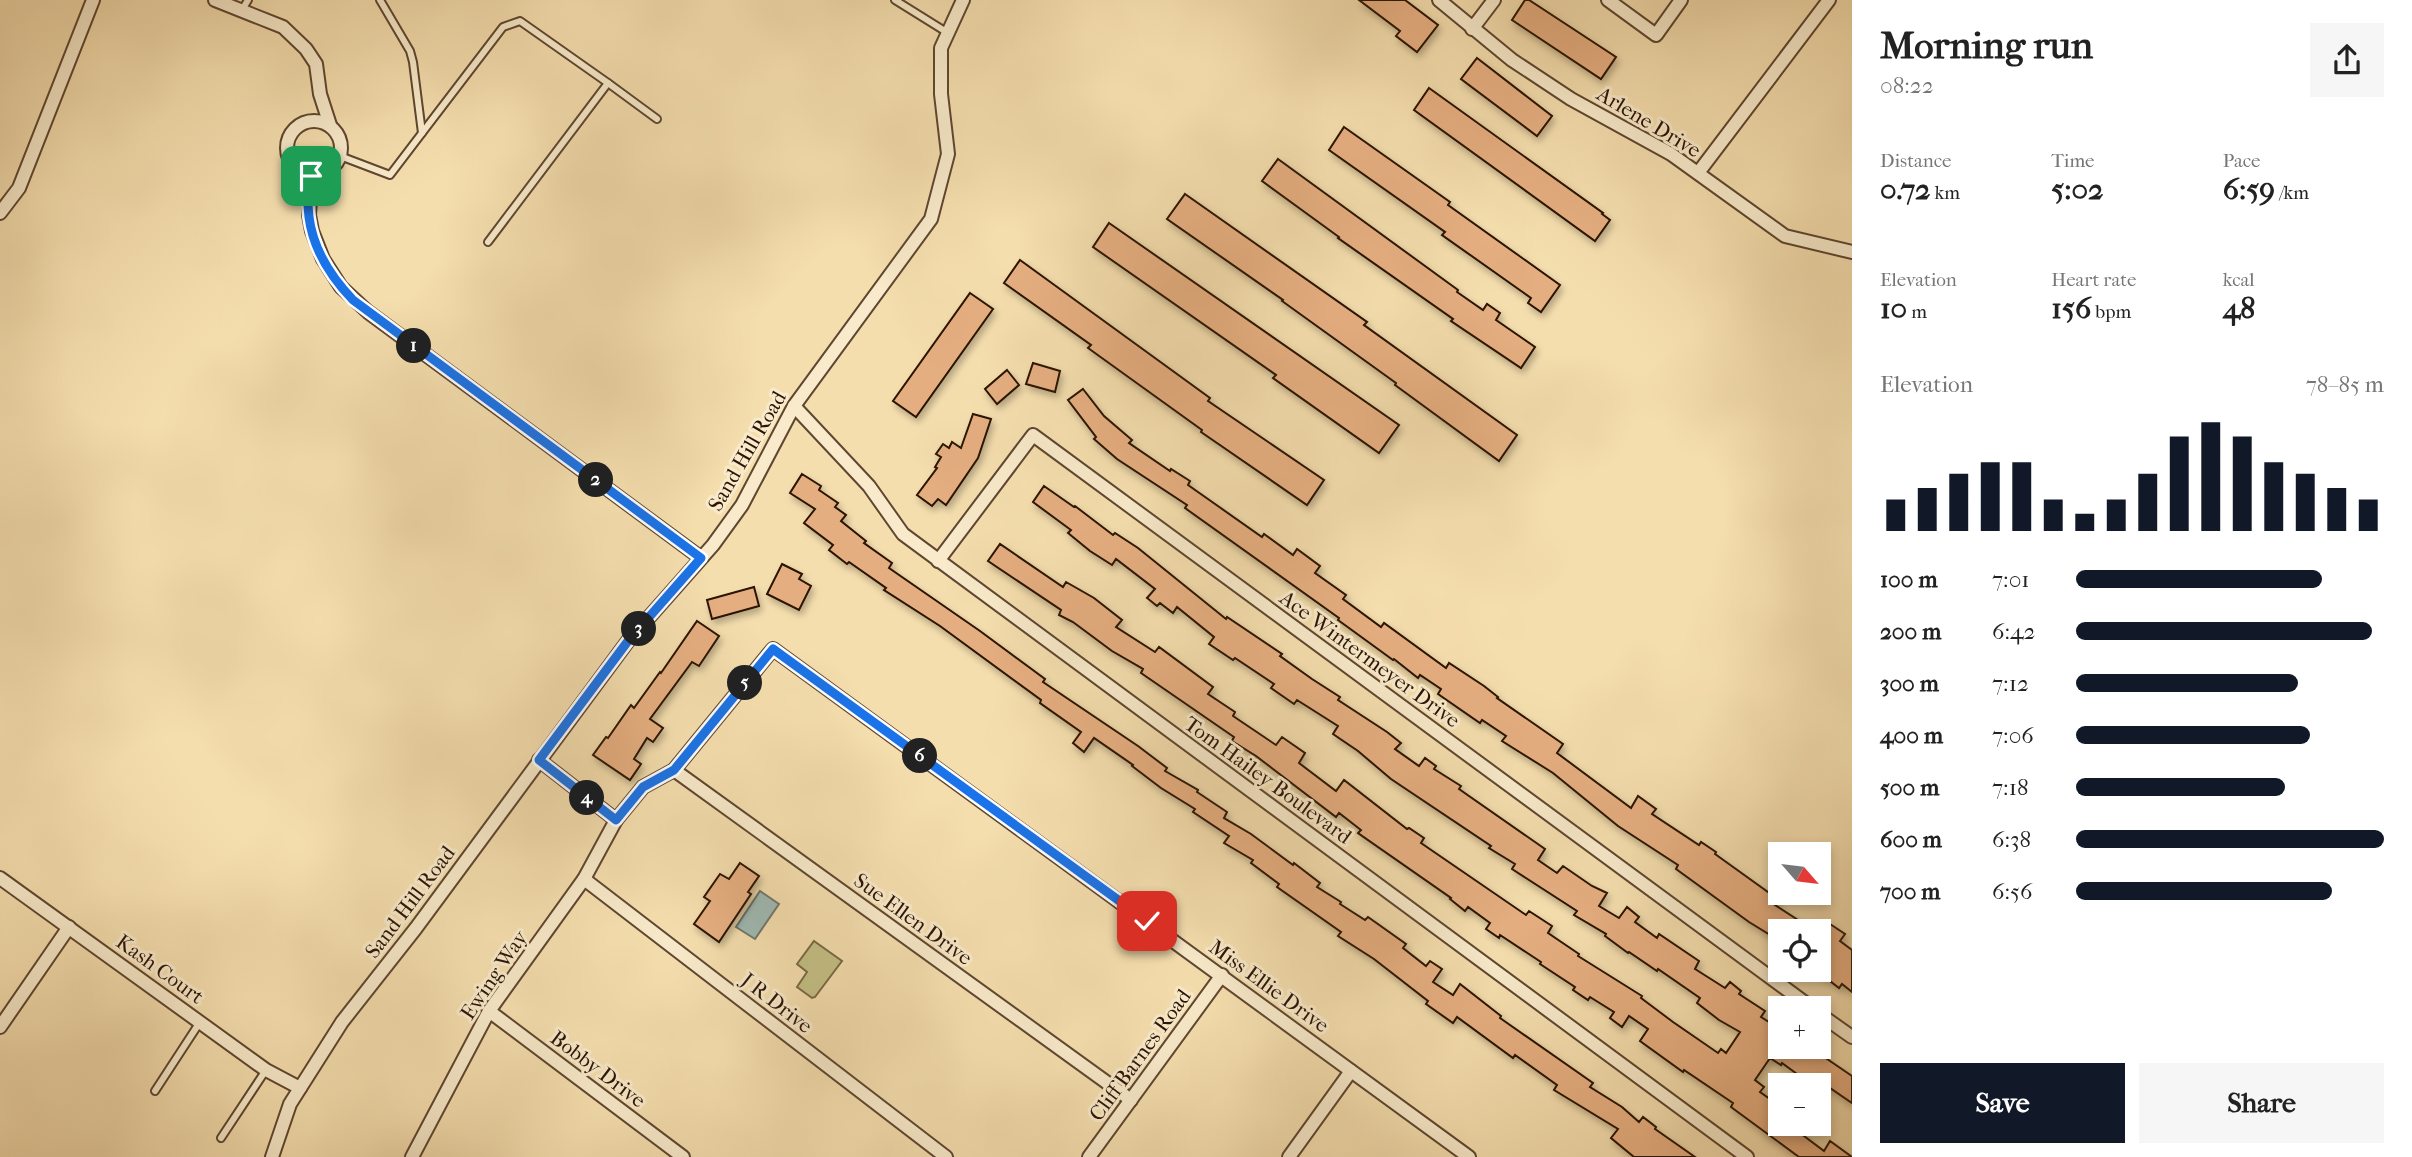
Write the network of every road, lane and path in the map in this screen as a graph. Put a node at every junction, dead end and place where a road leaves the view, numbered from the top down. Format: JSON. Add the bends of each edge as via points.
{"nodes":[{"id":1,"x":93,"y":0,"type":"edge"},
{"id":2,"x":215,"y":0,"type":"edge"},
{"id":3,"x":380,"y":0,"type":"edge"},
{"id":4,"x":895,"y":0,"type":"edge"},
{"id":5,"x":963,"y":0,"type":"edge"},
{"id":6,"x":1439,"y":0,"type":"edge"},
{"id":7,"x":1494,"y":0,"type":"edge"},
{"id":8,"x":1608,"y":0,"type":"edge"},
{"id":9,"x":1681,"y":0,"type":"edge"},
{"id":10,"x":1829,"y":0,"type":"edge"},
{"id":11,"x":245,"y":5,"type":"edge"},
{"id":12,"x":1472,"y":29,"type":"junction"},
{"id":13,"x":948,"y":33,"type":"junction"},
{"id":14,"x":608,"y":83,"type":"junction"},
{"id":15,"x":320,"y":94,"type":"junction"},
{"id":16,"x":657,"y":119,"type":"dead end"},
{"id":17,"x":304,"y":123,"type":"junction"},
{"id":18,"x":330,"y":125,"type":"junction"},
{"id":19,"x":422,"y":133,"type":"junction"},
{"id":20,"x":340,"y":156,"type":"junction"},
{"id":21,"x":328,"y":172,"type":"junction"},
{"id":22,"x":302,"y":173,"type":"junction"},
{"id":23,"x":1698,"y":173,"type":"junction"},
{"id":24,"x":310,"y":199,"type":"junction"},
{"id":25,"x":0,"y":213,"type":"edge"},
{"id":26,"x":488,"y":242,"type":"dead end"},
{"id":27,"x":1852,"y":252,"type":"edge"},
{"id":28,"x":794,"y":406,"type":"junction"},
{"id":29,"x":701,"y":558,"type":"junction"},
{"id":30,"x":938,"y":561,"type":"junction"},
{"id":31,"x":773,"y":649,"type":"joint"},
{"id":32,"x":539,"y":760,"type":"junction"},
{"id":33,"x":674,"y":770,"type":"junction"},
{"id":34,"x":616,"y":820,"type":"junction"},
{"id":35,"x":0,"y":878,"type":"edge"},
{"id":36,"x":584,"y":879,"type":"junction"},
{"id":37,"x":69,"y":927,"type":"junction"},
{"id":38,"x":1222,"y":975,"type":"junction"},
{"id":39,"x":1796,"y":996,"type":"edge"},
{"id":40,"x":489,"y":1011,"type":"junction"},
{"id":41,"x":200,"y":1022,"type":"junction"},
{"id":42,"x":1831,"y":1022,"type":"edge"},
{"id":43,"x":0,"y":1027,"type":"edge"},
{"id":44,"x":1852,"y":1037,"type":"edge"},
{"id":45,"x":266,"y":1070,"type":"junction"},
{"id":46,"x":1351,"y":1071,"type":"junction"},
{"id":47,"x":300,"y":1088,"type":"junction"},
{"id":48,"x":155,"y":1091,"type":"dead end"},
{"id":49,"x":1131,"y":1100,"type":"junction"},
{"id":50,"x":221,"y":1138,"type":"dead end"},
{"id":51,"x":415,"y":1153,"type":"edge"},
{"id":52,"x":272,"y":1157,"type":"edge"},
{"id":53,"x":429,"y":1157,"type":"edge"},
{"id":54,"x":683,"y":1157,"type":"edge"},
{"id":55,"x":946,"y":1157,"type":"edge"},
{"id":56,"x":1089,"y":1157,"type":"edge"},
{"id":57,"x":1289,"y":1157,"type":"edge"},
{"id":58,"x":1469,"y":1157,"type":"edge"},
{"id":59,"x":1747,"y":1157,"type":"edge"}],
"edges":[{"from":1,"to":25,"type":"street","via":[[19,188]]},
{"from":2,"to":11,"type":"street"},
{"from":3,"to":19,"type":"lane","via":[[413,62]]},
{"from":4,"to":13,"type":"lane"},
{"from":5,"to":13,"type":"street","name":"Sand Hill Road"},
{"from":6,"to":12,"type":"street","name":"Arlene Drive"},
{"from":7,"to":12,"type":"street"},
{"from":8,"to":9,"type":"street","via":[[1656,35]]},
{"from":10,"to":23,"type":"street"},
{"from":11,"to":15,"type":"street","via":[[283,27],[306,49],[316,64]]},
{"from":12,"to":23,"type":"street","name":"Arlene Drive","via":[[1572,99]]},
{"from":13,"to":28,"type":"street","name":"Sand Hill Road","via":[[942,48],[941,83],[948,155],[931,219]]},
{"from":14,"to":16,"type":"lane"},
{"from":14,"to":19,"type":"lane","via":[[520,21],[503,27]]},
{"from":14,"to":26,"type":"lane"},
{"from":15,"to":17,"type":"street"},
{"from":15,"to":18,"type":"street"},
{"from":17,"to":18,"type":"street"},
{"from":17,"to":22,"type":"street","via":[[290,134],[287,152]]},
{"from":18,"to":20,"type":"street","via":[[340,140]]},
{"from":19,"to":20,"type":"lane","via":[[390,175]]},
{"from":20,"to":21,"type":"street"},
{"from":21,"to":22,"type":"street"},
{"from":21,"to":24,"type":"street"},
{"from":22,"to":24,"type":"street"},
{"from":23,"to":27,"type":"street","name":"Arlene Drive","via":[[1785,236]]},
{"from":24,"to":29,"type":"street","via":[[316,245],[331,274],[353,300]]},
{"from":28,"to":29,"type":"street","name":"Sand Hill Road","via":[[742,505]]},
{"from":28,"to":30,"type":"street","name":"Tom Hailey Boulevard","via":[[869,486],[903,534]]},
{"from":29,"to":32,"type":"street","name":"Sand Hill Road","via":[[628,641]]},
{"from":30,"to":39,"type":"street","name":"Ace Wintermeyer Drive","via":[[1033,435]]},
{"from":30,"to":59,"type":"street","name":"Tom Hailey Boulevard"},
{"from":31,"to":33,"type":"street","name":"Ewing Way"},
{"from":31,"to":38,"type":"street","name":"Miss Ellie Drive"},
{"from":32,"to":34,"type":"street"},
{"from":32,"to":47,"type":"street","name":"Sand Hill Road","via":[[342,1022]]},
{"from":33,"to":34,"type":"street","name":"Ewing Way","via":[[643,787]]},
{"from":33,"to":49,"type":"street","name":"Sue Ellen Drive"},
{"from":34,"to":36,"type":"street","name":"Ewing Way"},
{"from":35,"to":37,"type":"street","name":"Kash Court"},
{"from":36,"to":40,"type":"street","name":"Ewing Way"},
{"from":36,"to":55,"type":"street","name":"J R Drive"},
{"from":37,"to":41,"type":"street","name":"Kash Court"},
{"from":37,"to":43,"type":"street"},
{"from":38,"to":46,"type":"street","name":"Miss Ellie Drive"},
{"from":38,"to":49,"type":"street","name":"Cliff Barnes Road"},
{"from":40,"to":51,"type":"street","name":"Ewing Way"},
{"from":40,"to":54,"type":"street","name":"Bobby Drive"},
{"from":41,"to":45,"type":"street","name":"Kash Court"},
{"from":41,"to":48,"type":"lane"},
{"from":42,"to":44,"type":"street"},
{"from":45,"to":47,"type":"street","name":"Kash Court"},
{"from":45,"to":50,"type":"lane"},
{"from":46,"to":57,"type":"street"},
{"from":46,"to":58,"type":"street","name":"Miss Ellie Drive"},
{"from":47,"to":52,"type":"street","name":"Sand Hill Road"},
{"from":49,"to":56,"type":"street","name":"Cliff Barnes Road"},
{"from":51,"to":53,"type":"street"}]}
